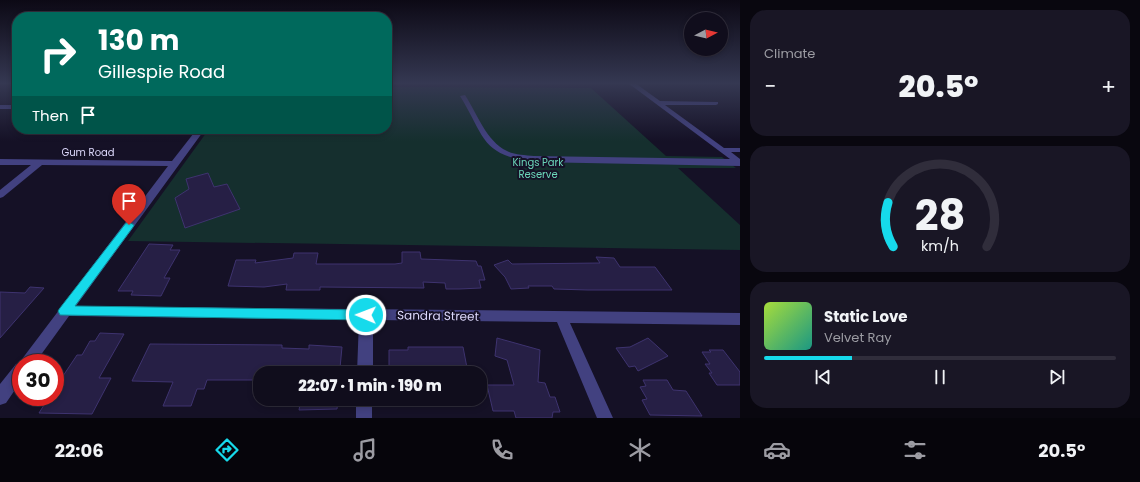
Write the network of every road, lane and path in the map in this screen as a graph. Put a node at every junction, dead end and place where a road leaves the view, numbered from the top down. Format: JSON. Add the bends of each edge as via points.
{"nodes":[{"id":1,"x":467,"y":103,"type":"edge"},
{"id":2,"x":659,"y":103,"type":"joint"},
{"id":3,"x":716,"y":103,"type":"dead end"},
{"id":4,"x":0,"y":107,"type":"edge"},
{"id":5,"x":12,"y":107,"type":"edge"},
{"id":6,"x":198,"y":134,"type":"edge"},
{"id":7,"x":723,"y":150,"type":"junction"},
{"id":8,"x":740,"y":150,"type":"edge"},
{"id":9,"x":0,"y":162,"type":"edge"},
{"id":10,"x":40,"y":162,"type":"junction"},
{"id":11,"x":740,"y":163,"type":"edge"},
{"id":12,"x":176,"y":164,"type":"junction"},
{"id":13,"x":0,"y":195,"type":"edge"},
{"id":14,"x":64,"y":311,"type":"junction"},
{"id":15,"x":366,"y":315,"type":"junction"},
{"id":16,"x":561,"y":317,"type":"junction"},
{"id":17,"x":740,"y":319,"type":"edge"},
{"id":18,"x":33,"y":354,"type":"edge"},
{"id":19,"x":365,"y":366,"type":"edge"},
{"id":20,"x":12,"y":381,"type":"edge"},
{"id":21,"x":0,"y":397,"type":"edge"},
{"id":22,"x":364,"y":406,"type":"edge"},
{"id":23,"x":364,"y":418,"type":"edge"},
{"id":24,"x":605,"y":418,"type":"edge"}],
"edges":[{"from":1,"to":11,"type":"street","via":[[490,144],[504,153],[519,158]]},
{"from":2,"to":3,"type":"street"},
{"from":2,"to":7,"type":"street"},
{"from":4,"to":5,"type":"street"},
{"from":6,"to":12,"type":"street"},
{"from":7,"to":8,"type":"street"},
{"from":7,"to":11,"type":"street"},
{"from":9,"to":10,"type":"street","name":"Gum Road"},
{"from":10,"to":12,"type":"street","name":"Gum Road"},
{"from":10,"to":13,"type":"street"},
{"from":12,"to":14,"type":"street"},
{"from":14,"to":15,"type":"street","name":"Sandra Street"},
{"from":14,"to":18,"type":"street"},
{"from":15,"to":16,"type":"street","name":"Sandra Street"},
{"from":15,"to":19,"type":"street"},
{"from":16,"to":17,"type":"street","name":"Sandra Street"},
{"from":16,"to":24,"type":"street"},
{"from":20,"to":21,"type":"street"},
{"from":22,"to":23,"type":"street"}]}
